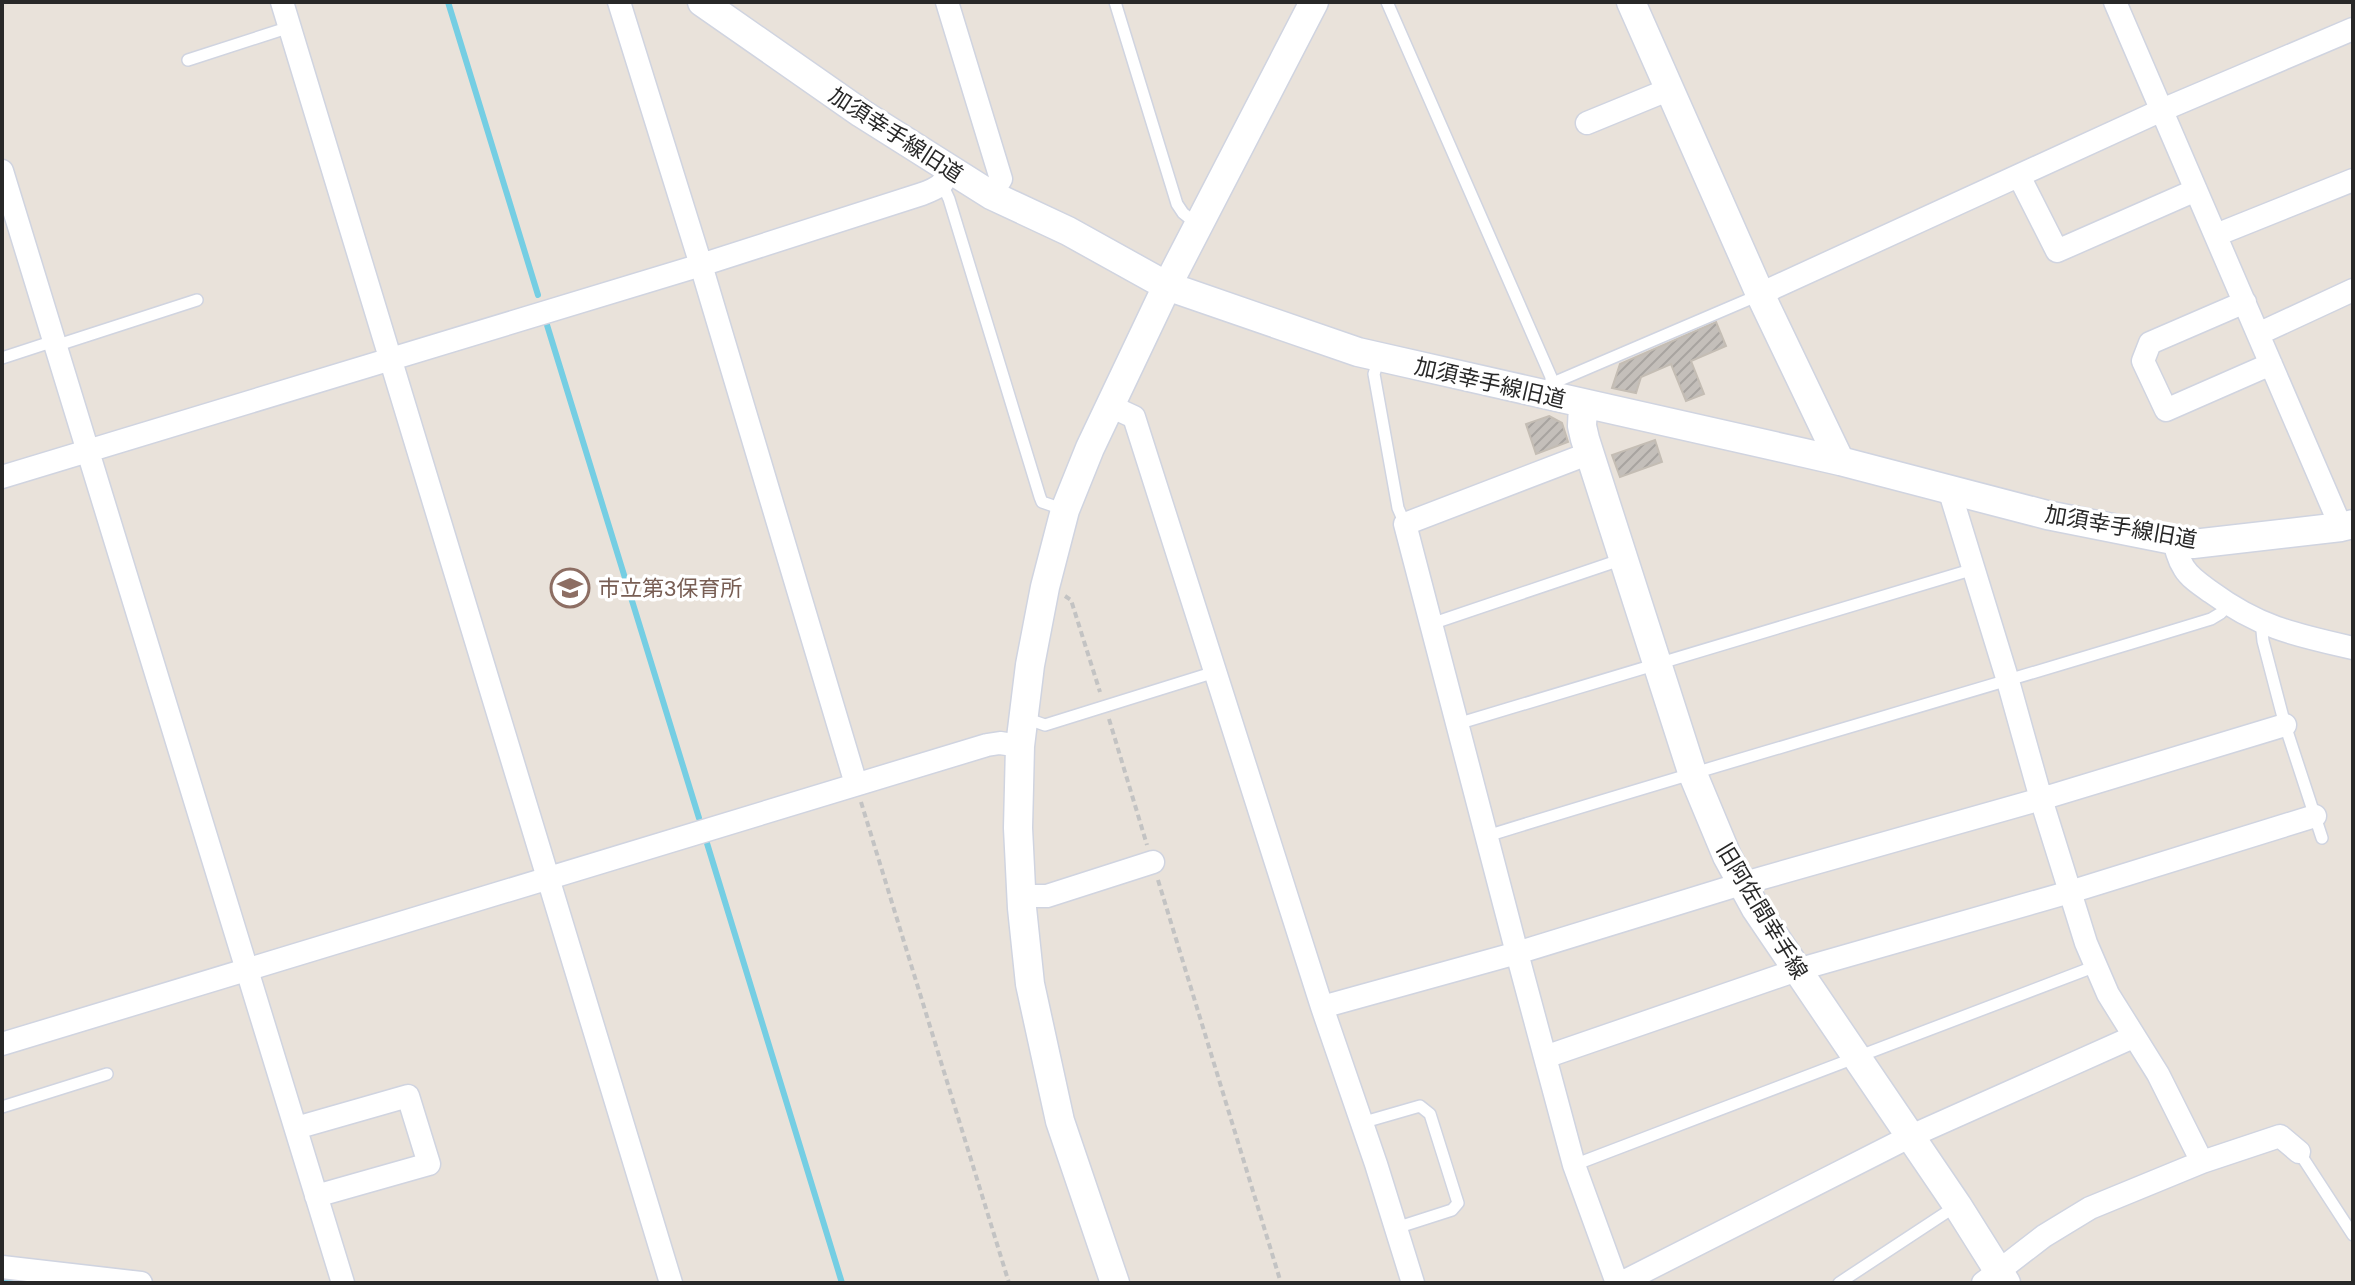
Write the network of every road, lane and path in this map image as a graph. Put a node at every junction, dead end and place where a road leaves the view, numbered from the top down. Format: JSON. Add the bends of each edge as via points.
{"nodes":[{"id":1,"x":282,"y":2,"type":"edge"},
{"id":2,"x":619,"y":2,"type":"edge"},
{"id":3,"x":947,"y":2,"type":"edge"},
{"id":4,"x":1115,"y":2,"type":"edge"},
{"id":5,"x":1314,"y":2,"type":"edge"},
{"id":6,"x":1387,"y":2,"type":"edge"},
{"id":7,"x":1631,"y":2,"type":"edge"},
{"id":8,"x":2115,"y":2,"type":"edge"},
{"id":9,"x":719,"y":6,"type":"edge"},
{"id":10,"x":290,"y":27,"type":"junction"},
{"id":11,"x":2353,"y":29,"type":"edge"},
{"id":12,"x":188,"y":60,"type":"dead end"},
{"id":13,"x":1670,"y":89,"type":"junction"},
{"id":14,"x":2162,"y":110,"type":"junction"},
{"id":15,"x":1587,"y":123,"type":"dead end"},
{"id":16,"x":2,"y":171,"type":"edge"},
{"id":17,"x":2019,"y":176,"type":"junction"},
{"id":18,"x":945,"y":177,"type":"junction"},
{"id":19,"x":2353,"y":180,"type":"edge"},
{"id":20,"x":2196,"y":190,"type":"junction"},
{"id":21,"x":991,"y":195,"type":"junction"},
{"id":22,"x":1198,"y":226,"type":"junction"},
{"id":23,"x":2216,"y":235,"type":"junction"},
{"id":24,"x":701,"y":265,"type":"junction"},
{"id":25,"x":1167,"y":286,"type":"junction"},
{"id":26,"x":2353,"y":290,"type":"edge"},
{"id":27,"x":1760,"y":294,"type":"junction"},
{"id":28,"x":197,"y":300,"type":"dead end"},
{"id":29,"x":2245,"y":302,"type":"junction"},
{"id":30,"x":2258,"y":334,"type":"junction"},
{"id":31,"x":54,"y":343,"type":"junction"},
{"id":32,"x":1379,"y":357,"type":"junction"},
{"id":33,"x":2,"y":358,"type":"edge"},
{"id":34,"x":389,"y":358,"type":"junction"},
{"id":35,"x":2271,"y":364,"type":"junction"},
{"id":36,"x":1552,"y":390,"type":"junction"},
{"id":37,"x":1583,"y":404,"type":"junction"},
{"id":38,"x":1108,"y":405,"type":"junction"},
{"id":39,"x":87,"y":451,"type":"junction"},
{"id":40,"x":1590,"y":453,"type":"junction"},
{"id":41,"x":1840,"y":461,"type":"junction"},
{"id":42,"x":2,"y":477,"type":"edge"},
{"id":43,"x":1949,"y":489,"type":"junction"},
{"id":44,"x":1065,"y":510,"type":"junction"},
{"id":45,"x":1405,"y":524,"type":"junction"},
{"id":46,"x":2347,"y":525,"type":"edge"},
{"id":47,"x":2174,"y":539,"type":"junction"},
{"id":48,"x":1624,"y":559,"type":"junction"},
{"id":49,"x":1974,"y":569,"type":"junction"},
{"id":50,"x":1045,"y":587,"type":"junction"},
{"id":51,"x":2228,"y":605,"type":"junction"},
{"id":52,"x":1431,"y":624,"type":"junction"},
{"id":53,"x":2265,"y":625,"type":"junction"},
{"id":54,"x":2353,"y":648,"type":"edge"},
{"id":55,"x":1657,"y":663,"type":"junction"},
{"id":56,"x":1215,"y":672,"type":"junction"},
{"id":57,"x":2008,"y":681,"type":"junction"},
{"id":58,"x":1105,"y":706,"type":"junction"},
{"id":59,"x":1024,"y":717,"type":"junction"},
{"id":60,"x":1457,"y":724,"type":"junction"},
{"id":61,"x":2285,"y":725,"type":"junction"},
{"id":62,"x":1020,"y":746,"type":"junction"},
{"id":63,"x":1692,"y":772,"type":"junction"},
{"id":64,"x":856,"y":784,"type":"junction"},
{"id":65,"x":2041,"y":799,"type":"junction"},
{"id":66,"x":2315,"y":816,"type":"junction"},
{"id":67,"x":1487,"y":836,"type":"junction"},
{"id":68,"x":2322,"y":838,"type":"dead end"},
{"id":69,"x":1153,"y":862,"type":"junction"},
{"id":70,"x":547,"y":878,"type":"junction"},
{"id":71,"x":1741,"y":884,"type":"junction"},
{"id":72,"x":2070,"y":892,"type":"junction"},
{"id":73,"x":1021,"y":896,"type":"junction"},
{"id":74,"x":1517,"y":953,"type":"junction"},
{"id":75,"x":2096,"y":966,"type":"junction"},
{"id":76,"x":247,"y":970,"type":"junction"},
{"id":77,"x":1797,"y":970,"type":"junction"},
{"id":78,"x":1322,"y":1007,"type":"junction"},
{"id":79,"x":2133,"y":1037,"type":"junction"},
{"id":80,"x":2,"y":1044,"type":"edge"},
{"id":81,"x":1545,"y":1057,"type":"junction"},
{"id":82,"x":1857,"y":1057,"type":"junction"},
{"id":83,"x":107,"y":1074,"type":"dead end"},
{"id":84,"x":2,"y":1107,"type":"edge"},
{"id":85,"x":1361,"y":1123,"type":"junction"},
{"id":86,"x":296,"y":1128,"type":"junction"},
{"id":87,"x":1909,"y":1137,"type":"junction"},
{"id":88,"x":2299,"y":1152,"type":"joint"},
{"id":89,"x":2202,"y":1162,"type":"junction"},
{"id":90,"x":1574,"y":1165,"type":"junction"},
{"id":91,"x":316,"y":1196,"type":"junction"},
{"id":92,"x":1957,"y":1205,"type":"junction"},
{"id":93,"x":1396,"y":1228,"type":"junction"},
{"id":94,"x":2353,"y":1235,"type":"edge"},
{"id":95,"x":2,"y":1267,"type":"edge"},
{"id":96,"x":1996,"y":1279,"type":"edge"},
{"id":97,"x":141,"y":1283,"type":"edge"},
{"id":98,"x":343,"y":1283,"type":"edge"},
{"id":99,"x":671,"y":1283,"type":"edge"},
{"id":100,"x":1009,"y":1283,"type":"edge"},
{"id":101,"x":1115,"y":1283,"type":"edge"},
{"id":102,"x":1281,"y":1283,"type":"edge"},
{"id":103,"x":1413,"y":1283,"type":"edge"},
{"id":104,"x":1619,"y":1283,"type":"edge"},
{"id":105,"x":1839,"y":1283,"type":"edge"}],
"edges":[{"from":1,"to":10,"type":"street"},
{"from":2,"to":24,"type":"street"},
{"from":3,"to":21,"type":"street","via":[[1001,179]]},
{"from":4,"to":22,"type":"lane","via":[[1177,204]]},
{"from":5,"to":22,"type":"street"},
{"from":6,"to":36,"type":"lane"},
{"from":7,"to":13,"type":"street"},
{"from":8,"to":14,"type":"street"},
{"from":9,"to":18,"type":"street","name":"加須幸手線旧道"},
{"from":10,"to":12,"type":"lane"},
{"from":10,"to":34,"type":"street"},
{"from":11,"to":14,"type":"street"},
{"from":13,"to":15,"type":"street"},
{"from":13,"to":27,"type":"street"},
{"from":14,"to":17,"type":"street"},
{"from":14,"to":20,"type":"street"},
{"from":16,"to":31,"type":"street"},
{"from":17,"to":20,"type":"street","via":[[2057,251]]},
{"from":17,"to":27,"type":"street"},
{"from":18,"to":21,"type":"street","name":"加須幸手線旧道"},
{"from":18,"to":24,"type":"street","via":[[937,188],[922,194]]},
{"from":18,"to":44,"type":"lane","via":[[1040,497]]},
{"from":19,"to":23,"type":"street"},
{"from":20,"to":23,"type":"street"},
{"from":21,"to":25,"type":"street","name":"加須幸手線旧道"},
{"from":22,"to":25,"type":"street"},
{"from":23,"to":29,"type":"street"},
{"from":24,"to":34,"type":"street"},
{"from":24,"to":64,"type":"street"},
{"from":25,"to":32,"type":"street","name":"加須幸手線旧道"},
{"from":25,"to":38,"type":"street"},
{"from":26,"to":30,"type":"street"},
{"from":27,"to":36,"type":"lane"},
{"from":27,"to":41,"type":"street"},
{"from":28,"to":31,"type":"lane"},
{"from":29,"to":30,"type":"street"},
{"from":29,"to":35,"type":"street","via":[[2150,343],[2143,361],[2166,410]]},
{"from":30,"to":35,"type":"street"},
{"from":31,"to":33,"type":"lane"},
{"from":31,"to":39,"type":"street"},
{"from":32,"to":36,"type":"street","name":"加須幸手線旧道"},
{"from":32,"to":45,"type":"lane","via":[[1374,374]]},
{"from":34,"to":39,"type":"street"},
{"from":34,"to":70,"type":"street"},
{"from":35,"to":46,"type":"street"},
{"from":36,"to":37,"type":"street","name":"加須幸手線旧道"},
{"from":37,"to":40,"type":"street","name":"旧阿佐間幸手線","via":[[1582,426]]},
{"from":37,"to":41,"type":"street","name":"加須幸手線旧道"},
{"from":38,"to":44,"type":"street"},
{"from":38,"to":56,"type":"street","via":[[1134,417]]},
{"from":39,"to":42,"type":"street"},
{"from":39,"to":76,"type":"street"},
{"from":40,"to":45,"type":"street"},
{"from":40,"to":48,"type":"street","name":"旧阿佐間幸手線"},
{"from":41,"to":43,"type":"street","name":"加須幸手線旧道"},
{"from":43,"to":47,"type":"street","name":"加須幸手線旧道","via":[[2047,515]]},
{"from":43,"to":49,"type":"street"},
{"from":44,"to":50,"type":"street"},
{"from":45,"to":52,"type":"street"},
{"from":46,"to":47,"type":"street","name":"加須幸手線旧道","via":[[2193,544]]},
{"from":47,"to":51,"type":"street","via":[[2184,569]]},
{"from":48,"to":52,"type":"lane"},
{"from":48,"to":55,"type":"street","name":"旧阿佐間幸手線"},
{"from":49,"to":55,"type":"lane"},
{"from":49,"to":57,"type":"street"},
{"from":50,"to":58,"type":"path","via":[[1071,600]]},
{"from":50,"to":59,"type":"street"},
{"from":51,"to":53,"type":"street"},
{"from":51,"to":57,"type":"lane","via":[[2211,619]]},
{"from":52,"to":60,"type":"street"},
{"from":53,"to":54,"type":"street"},
{"from":53,"to":61,"type":"lane","via":[[2263,641]]},
{"from":55,"to":60,"type":"lane"},
{"from":55,"to":63,"type":"street","name":"旧阿佐間幸手線"},
{"from":56,"to":58,"type":"lane"},
{"from":56,"to":78,"type":"street"},
{"from":57,"to":63,"type":"lane"},
{"from":57,"to":65,"type":"street"},
{"from":58,"to":59,"type":"lane","via":[[1045,725]]},
{"from":58,"to":69,"type":"path"},
{"from":59,"to":62,"type":"street"},
{"from":60,"to":67,"type":"street"},
{"from":61,"to":65,"type":"street"},
{"from":61,"to":66,"type":"lane"},
{"from":62,"to":64,"type":"street","via":[[987,745]]},
{"from":62,"to":73,"type":"street"},
{"from":63,"to":67,"type":"lane"},
{"from":63,"to":71,"type":"street","name":"旧阿佐間幸手線"},
{"from":64,"to":70,"type":"street"},
{"from":64,"to":100,"type":"path"},
{"from":65,"to":71,"type":"street"},
{"from":65,"to":72,"type":"street"},
{"from":66,"to":68,"type":"lane"},
{"from":66,"to":72,"type":"street"},
{"from":67,"to":74,"type":"street"},
{"from":69,"to":73,"type":"street","via":[[1047,896]]},
{"from":69,"to":102,"type":"path"},
{"from":70,"to":76,"type":"street"},
{"from":70,"to":99,"type":"street"},
{"from":71,"to":74,"type":"street"},
{"from":71,"to":77,"type":"street","name":"旧阿佐間幸手線"},
{"from":72,"to":75,"type":"street"},
{"from":72,"to":77,"type":"street"},
{"from":73,"to":101,"type":"street","via":[[1030,984],[1060,1121]]},
{"from":74,"to":78,"type":"street"},
{"from":74,"to":81,"type":"street"},
{"from":75,"to":79,"type":"street"},
{"from":75,"to":82,"type":"lane"},
{"from":76,"to":80,"type":"street"},
{"from":76,"to":86,"type":"street"},
{"from":77,"to":81,"type":"street"},
{"from":77,"to":82,"type":"street","name":"旧阿佐間幸手線"},
{"from":78,"to":85,"type":"street"},
{"from":79,"to":87,"type":"street"},
{"from":79,"to":89,"type":"street","via":[[2158,1074]]},
{"from":81,"to":90,"type":"street"},
{"from":82,"to":87,"type":"street","name":"旧阿佐間幸手線"},
{"from":82,"to":90,"type":"lane"},
{"from":83,"to":84,"type":"lane"},
{"from":85,"to":93,"type":"street"},
{"from":85,"to":93,"type":"lane","via":[[1420,1106],[1430,1114],[1458,1203],[1452,1210]]},
{"from":86,"to":91,"type":"street"},
{"from":86,"to":91,"type":"street","via":[[408,1096],[429,1164]]},
{"from":87,"to":92,"type":"street","name":"旧阿佐間幸手線"},
{"from":87,"to":104,"type":"street"},
{"from":88,"to":89,"type":"street","via":[[2280,1136]]},
{"from":88,"to":94,"type":"lane"},
{"from":89,"to":96,"type":"street","via":[[2090,1208],[2044,1236]]},
{"from":90,"to":104,"type":"street"},
{"from":91,"to":98,"type":"street"},
{"from":92,"to":96,"type":"street","name":"旧阿佐間幸手線"},
{"from":92,"to":105,"type":"lane"},
{"from":93,"to":103,"type":"street"},
{"from":95,"to":97,"type":"street"}]}
